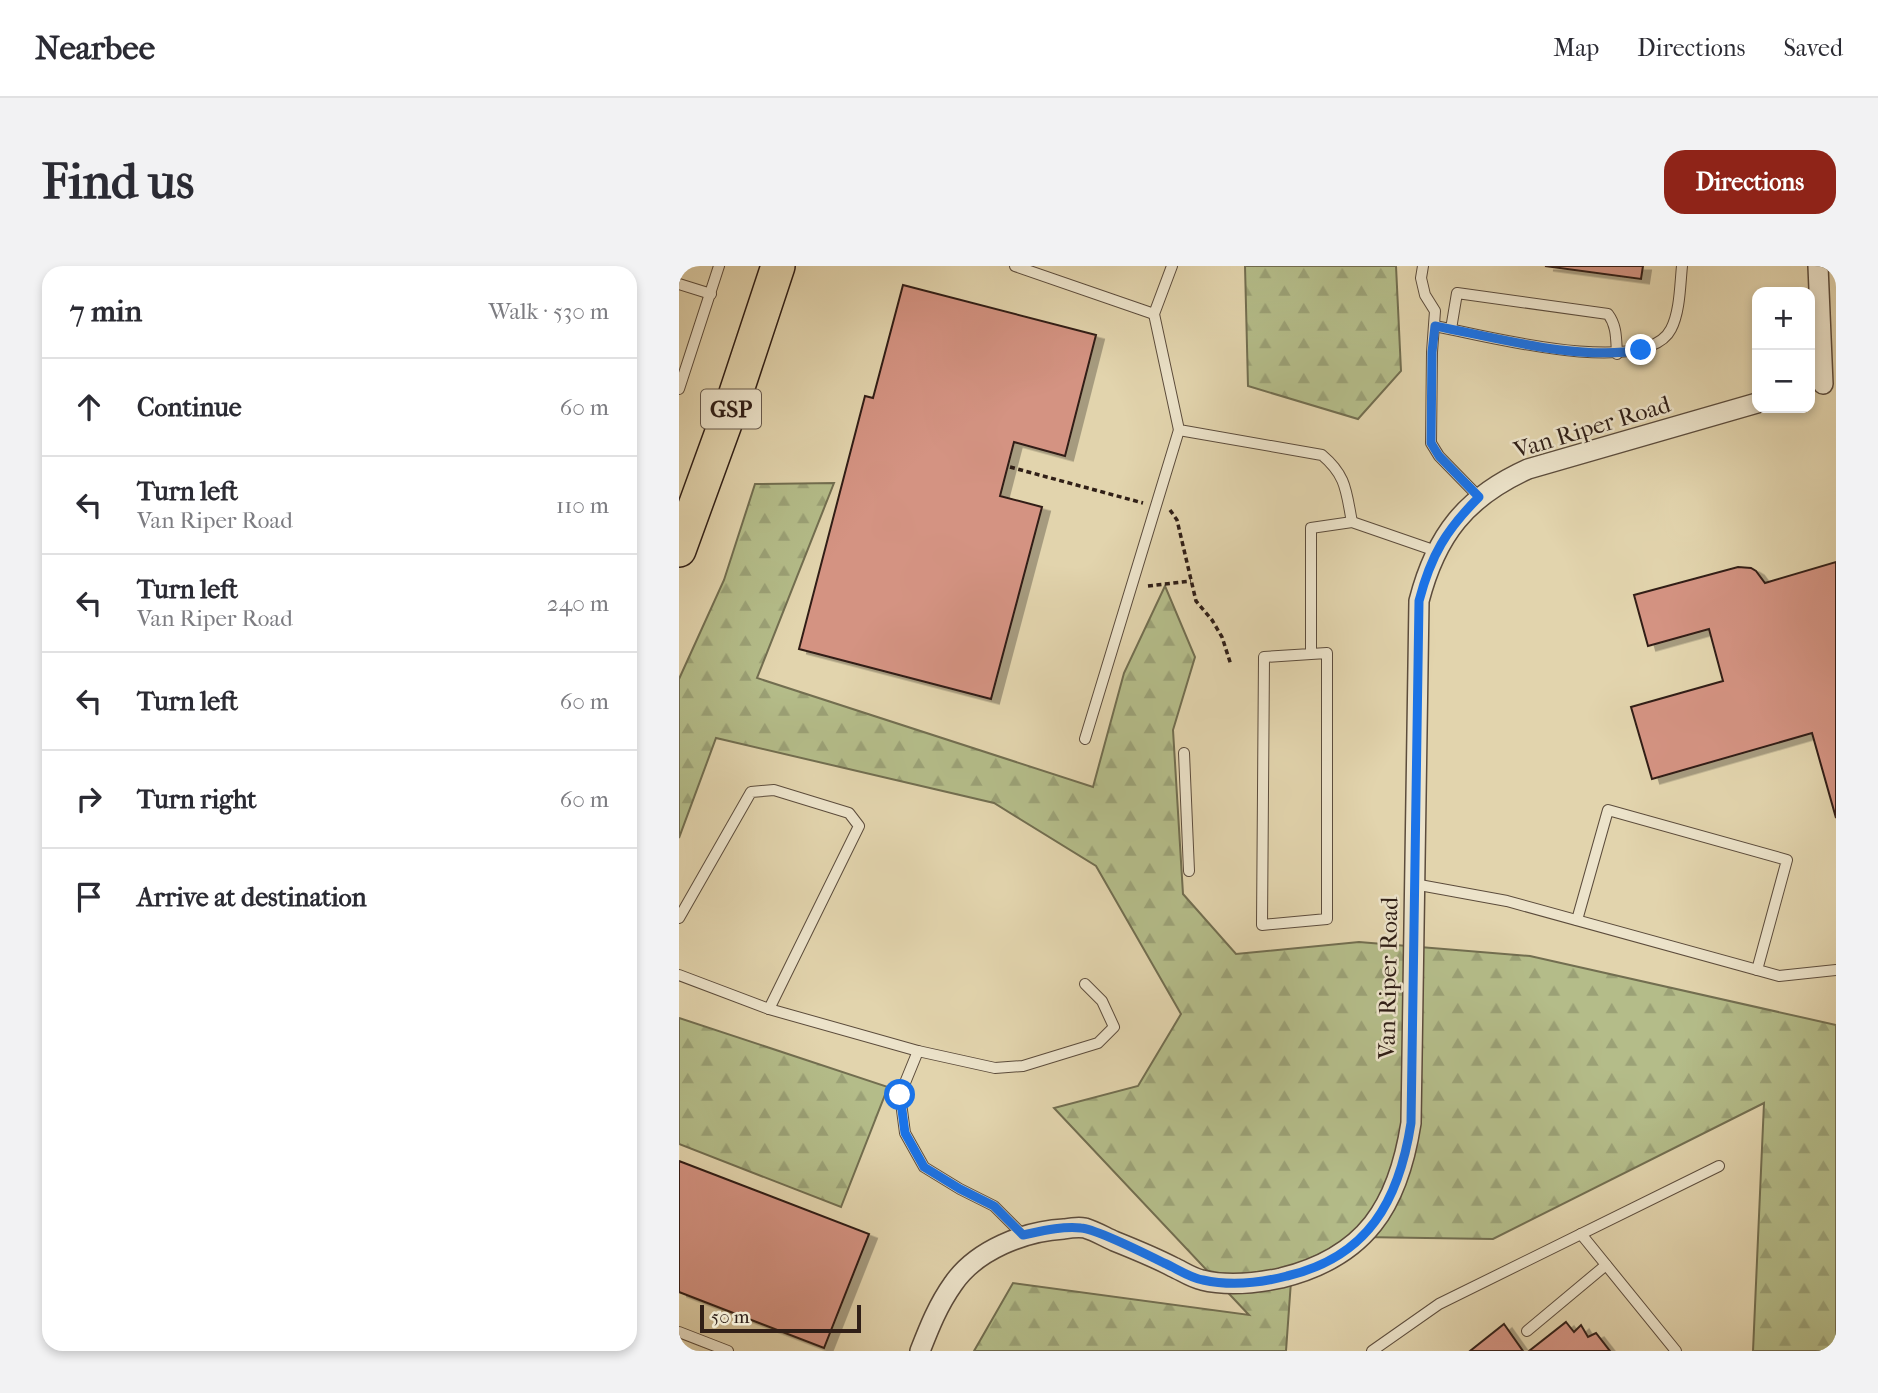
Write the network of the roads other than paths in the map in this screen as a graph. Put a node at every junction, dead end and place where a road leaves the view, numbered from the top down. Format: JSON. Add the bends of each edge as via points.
{"nodes":[{"id":1,"x":719,"y":266,"type":"edge"},
{"id":2,"x":778,"y":266,"type":"edge"},
{"id":3,"x":1015,"y":266,"type":"edge"},
{"id":4,"x":1172,"y":266,"type":"edge"},
{"id":5,"x":1423,"y":266,"type":"edge"},
{"id":6,"x":1682,"y":266,"type":"edge"},
{"id":7,"x":1818,"y":266,"type":"edge"},
{"id":8,"x":679,"y":284,"type":"edge"},
{"id":9,"x":711,"y":294,"type":"junction"},
{"id":10,"x":1154,"y":314,"type":"junction"},
{"id":11,"x":1435,"y":326,"type":"junction"},
{"id":12,"x":1451,"y":329,"type":"junction"},
{"id":13,"x":1617,"y":354,"type":"junction"},
{"id":14,"x":1823,"y":384,"type":"edge"},
{"id":15,"x":679,"y":389,"type":"edge"},
{"id":16,"x":1752,"y":404,"type":"edge"},
{"id":17,"x":1179,"y":430,"type":"junction"},
{"id":18,"x":1479,"y":497,"type":"junction"},
{"id":19,"x":1352,"y":522,"type":"junction"},
{"id":20,"x":679,"y":550,"type":"edge"},
{"id":21,"x":1436,"y":551,"type":"junction"},
{"id":22,"x":1311,"y":654,"type":"junction"},
{"id":23,"x":1085,"y":739,"type":"dead end"},
{"id":24,"x":1184,"y":753,"type":"dead end"},
{"id":25,"x":1189,"y":871,"type":"dead end"},
{"id":26,"x":1414,"y":884,"type":"junction"},
{"id":27,"x":679,"y":918,"type":"edge"},
{"id":28,"x":1577,"y":920,"type":"junction"},
{"id":29,"x":1757,"y":970,"type":"junction"},
{"id":30,"x":1836,"y":970,"type":"edge"},
{"id":31,"x":679,"y":975,"type":"edge"},
{"id":32,"x":1085,"y":984,"type":"dead end"},
{"id":33,"x":769,"y":1009,"type":"junction"},
{"id":34,"x":918,"y":1051,"type":"junction"},
{"id":35,"x":1719,"y":1166,"type":"dead end"},
{"id":36,"x":1581,"y":1234,"type":"junction"},
{"id":37,"x":1023,"y":1235,"type":"junction"},
{"id":38,"x":1607,"y":1265,"type":"junction"},
{"id":39,"x":1527,"y":1331,"type":"dead end"},
{"id":40,"x":679,"y":1332,"type":"edge"},
{"id":41,"x":728,"y":1351,"type":"edge"},
{"id":42,"x":920,"y":1351,"type":"edge"},
{"id":43,"x":1372,"y":1351,"type":"edge"},
{"id":44,"x":1676,"y":1351,"type":"edge"}],
"edges":[{"from":1,"to":9,"type":"lane"},
{"from":2,"to":20,"type":"highway","number":"GSP"},
{"from":3,"to":10,"type":"lane"},
{"from":4,"to":10,"type":"lane"},
{"from":5,"to":11,"type":"lane","via":[[1421,278],[1435,312]]},
{"from":6,"to":13,"type":"lane","via":[[1671,330],[1655,346]]},
{"from":7,"to":14,"type":"street"},
{"from":8,"to":9,"type":"lane"},
{"from":9,"to":15,"type":"lane"},
{"from":10,"to":17,"type":"lane"},
{"from":11,"to":12,"type":"lane"},
{"from":11,"to":18,"type":"lane","via":[[1431,443]]},
{"from":12,"to":13,"type":"lane"},
{"from":12,"to":13,"type":"lane","via":[[1457,293],[1608,314],[1616,333]]},
{"from":16,"to":18,"type":"street","name":"Van Riper Road","via":[[1528,469]]},
{"from":17,"to":19,"type":"lane","via":[[1321,455],[1337,467]]},
{"from":17,"to":23,"type":"lane"},
{"from":18,"to":21,"type":"street","name":"Van Riper Road"},
{"from":19,"to":21,"type":"lane"},
{"from":19,"to":22,"type":"lane","via":[[1311,528]]},
{"from":21,"to":26,"type":"street","name":"Van Riper Road","via":[[1419,601]]},
{"from":22,"to":22,"type":"lane","via":[[1327,653],[1327,919],[1262,925],[1264,657]]},
{"from":24,"to":25,"type":"lane"},
{"from":26,"to":28,"type":"lane"},
{"from":26,"to":37,"type":"street","name":"Van Riper Road","via":[[1411,1123],[1396,1184],[1382,1214],[1352,1248],[1298,1273],[1237,1283],[1201,1280],[1083,1227]]},
{"from":27,"to":33,"type":"lane","via":[[751,792],[774,790],[849,813],[859,825]]},
{"from":28,"to":29,"type":"lane"},
{"from":28,"to":29,"type":"lane","via":[[1608,810],[1787,860]]},
{"from":29,"to":30,"type":"lane","via":[[1779,976]]},
{"from":31,"to":33,"type":"lane"},
{"from":32,"to":34,"type":"lane","via":[[1102,1001],[1114,1027],[1098,1043],[1023,1066],[995,1068]]},
{"from":33,"to":34,"type":"lane"},
{"from":34,"to":37,"type":"lane","via":[[900,1095],[905,1133],[924,1167],[994,1206]]},
{"from":35,"to":36,"type":"lane"},
{"from":36,"to":38,"type":"lane"},
{"from":36,"to":43,"type":"lane","via":[[1439,1304]]},
{"from":37,"to":42,"type":"street","name":"Van Riper Road","via":[[983,1255],[954,1282]]},
{"from":38,"to":39,"type":"lane"},
{"from":38,"to":44,"type":"lane"},
{"from":40,"to":41,"type":"lane"}]}
